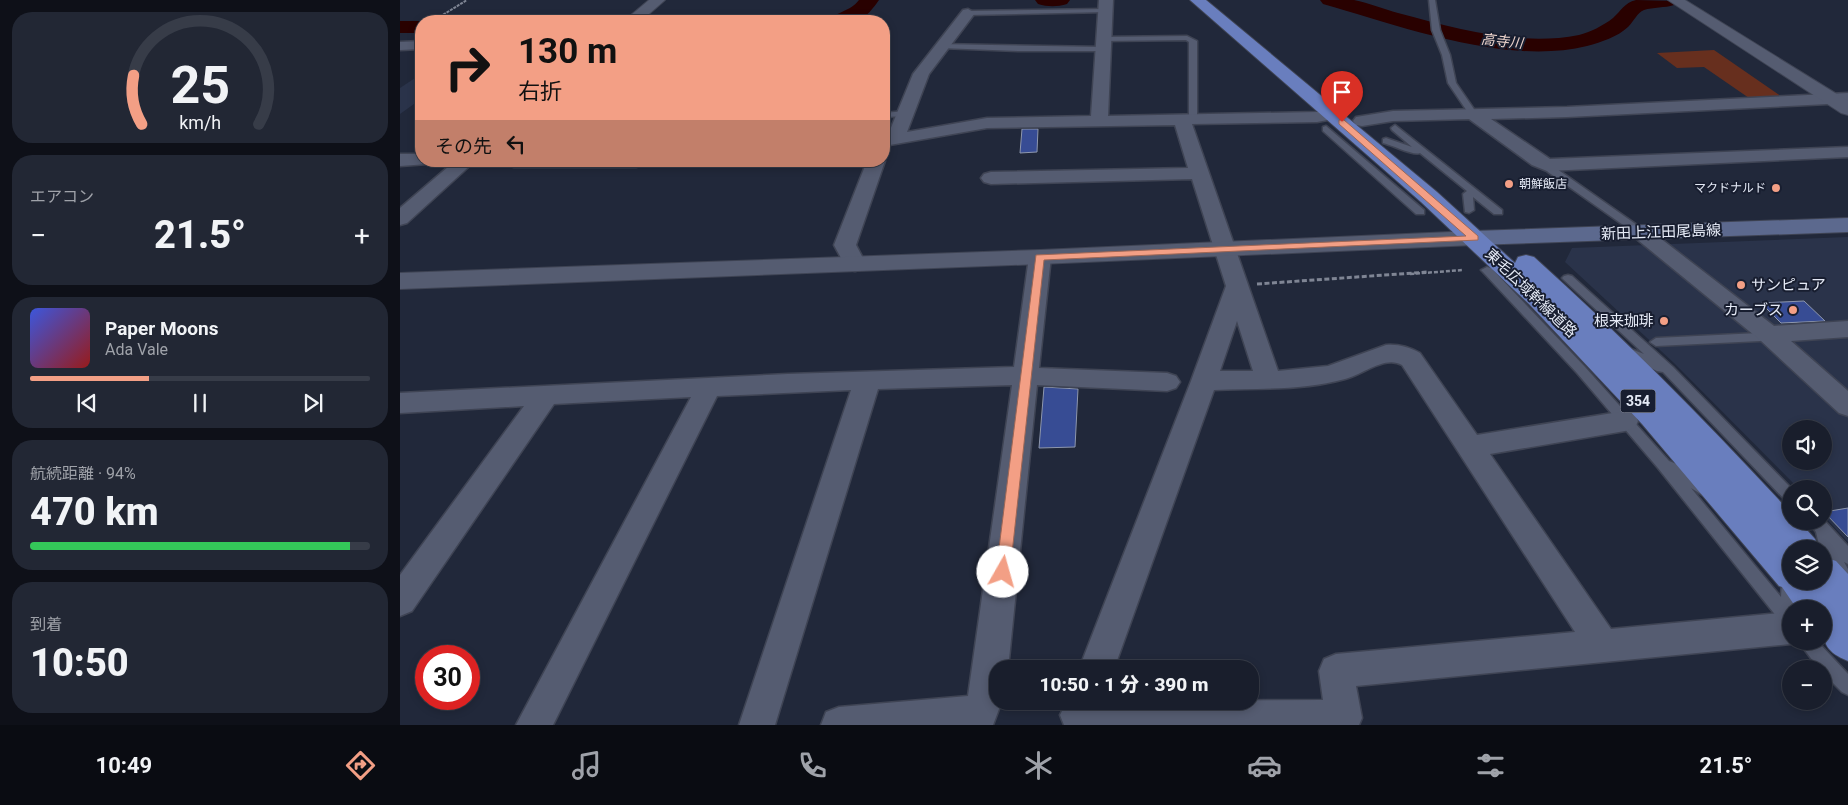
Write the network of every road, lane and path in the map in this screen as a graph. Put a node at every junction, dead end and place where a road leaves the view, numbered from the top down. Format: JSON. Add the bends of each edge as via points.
{"nodes":[{"id":1,"x":468,"y":0,"type":"edge"},
{"id":2,"x":658,"y":0,"type":"edge"},
{"id":3,"x":1197,"y":0,"type":"edge"},
{"id":4,"x":1213,"y":0,"type":"edge"},
{"id":5,"x":1432,"y":0,"type":"edge"},
{"id":6,"x":1675,"y":0,"type":"edge"},
{"id":7,"x":1105,"y":5,"type":"edge"},
{"id":8,"x":968,"y":13,"type":"joint"},
{"id":9,"x":443,"y":15,"type":"edge"},
{"id":10,"x":639,"y":15,"type":"edge"},
{"id":11,"x":415,"y":39,"type":"edge"},
{"id":12,"x":415,"y":40,"type":"edge"},
{"id":13,"x":400,"y":41,"type":"edge"},
{"id":14,"x":1102,"y":44,"type":"junction"},
{"id":15,"x":400,"y":46,"type":"edge"},
{"id":16,"x":941,"y":46,"type":"junction"},
{"id":17,"x":1840,"y":98,"type":"edge"},
{"id":18,"x":1848,"y":109,"type":"edge"},
{"id":19,"x":904,"y":114,"type":"junction"},
{"id":20,"x":890,"y":115,"type":"edge"},
{"id":21,"x":1474,"y":115,"type":"junction"},
{"id":22,"x":1098,"y":120,"type":"junction"},
{"id":23,"x":1187,"y":120,"type":"junction"},
{"id":24,"x":1329,"y":121,"type":"junction"},
{"id":25,"x":1354,"y":133,"type":"junction"},
{"id":26,"x":1390,"y":135,"type":"junction"},
{"id":27,"x":890,"y":139,"type":"edge"},
{"id":28,"x":1848,"y":152,"type":"edge"},
{"id":29,"x":1429,"y":156,"type":"junction"},
{"id":30,"x":400,"y":160,"type":"edge"},
{"id":31,"x":415,"y":160,"type":"edge"},
{"id":32,"x":1547,"y":164,"type":"junction"},
{"id":33,"x":459,"y":167,"type":"edge"},
{"id":34,"x":874,"y":167,"type":"edge"},
{"id":35,"x":1200,"y":173,"type":"junction"},
{"id":36,"x":990,"y":178,"type":"dead end"},
{"id":37,"x":1388,"y":183,"type":"junction"},
{"id":38,"x":1472,"y":201,"type":"junction"},
{"id":39,"x":1424,"y":205,"type":"junction"},
{"id":40,"x":400,"y":219,"type":"edge"},
{"id":41,"x":1848,"y":225,"type":"edge"},
{"id":42,"x":1490,"y":229,"type":"junction"},
{"id":43,"x":1640,"y":232,"type":"junction"},
{"id":44,"x":1224,"y":248,"type":"junction"},
{"id":45,"x":1040,"y":257,"type":"junction"},
{"id":46,"x":855,"y":264,"type":"junction"},
{"id":47,"x":1463,"y":270,"type":"dead end"},
{"id":48,"x":1487,"y":270,"type":"dead end"},
{"id":49,"x":1568,"y":278,"type":"dead end"},
{"id":50,"x":400,"y":280,"type":"edge"},
{"id":51,"x":1237,"y":286,"type":"junction"},
{"id":52,"x":1848,"y":330,"type":"edge"},
{"id":53,"x":1769,"y":334,"type":"junction"},
{"id":54,"x":1656,"y":342,"type":"dead end"},
{"id":55,"x":1616,"y":348,"type":"junction"},
{"id":56,"x":1581,"y":356,"type":"junction"},
{"id":57,"x":1669,"y":370,"type":"junction"},
{"id":58,"x":1027,"y":376,"type":"junction"},
{"id":59,"x":1268,"y":378,"type":"junction"},
{"id":60,"x":1204,"y":381,"type":"junction"},
{"id":61,"x":867,"y":382,"type":"junction"},
{"id":62,"x":1167,"y":382,"type":"dead end"},
{"id":63,"x":709,"y":387,"type":"junction"},
{"id":64,"x":546,"y":396,"type":"junction"},
{"id":65,"x":400,"y":403,"type":"edge"},
{"id":66,"x":1848,"y":406,"type":"edge"},
{"id":67,"x":1625,"y":421,"type":"junction"},
{"id":68,"x":1471,"y":447,"type":"junction"},
{"id":69,"x":1663,"y":464,"type":"junction"},
{"id":70,"x":1782,"y":488,"type":"edge"},
{"id":71,"x":1728,"y":504,"type":"junction"},
{"id":72,"x":1820,"y":530,"type":"edge"},
{"id":73,"x":1823,"y":530,"type":"edge"},
{"id":74,"x":1795,"y":540,"type":"edge"},
{"id":75,"x":1848,"y":557,"type":"edge"},
{"id":76,"x":1782,"y":564,"type":"edge"},
{"id":77,"x":1832,"y":581,"type":"edge"},
{"id":78,"x":1848,"y":586,"type":"edge"},
{"id":79,"x":1804,"y":590,"type":"edge"},
{"id":80,"x":1812,"y":600,"type":"edge"},
{"id":81,"x":1848,"y":600,"type":"edge"},
{"id":82,"x":400,"y":602,"type":"edge"},
{"id":83,"x":1782,"y":611,"type":"edge"},
{"id":84,"x":1832,"y":624,"type":"edge"},
{"id":85,"x":1782,"y":629,"type":"edge"},
{"id":86,"x":1848,"y":643,"type":"edge"},
{"id":87,"x":1604,"y":646,"type":"junction"},
{"id":88,"x":1814,"y":650,"type":"edge"},
{"id":89,"x":1099,"y":660,"type":"edge"},
{"id":90,"x":1848,"y":686,"type":"edge"},
{"id":91,"x":1079,"y":714,"type":"edge"},
{"id":92,"x":1306,"y":721,"type":"edge"},
{"id":93,"x":534,"y":725,"type":"edge"},
{"id":94,"x":757,"y":725,"type":"edge"},
{"id":95,"x":839,"y":725,"type":"edge"}],
"edges":[{"from":1,"to":9,"type":"path"},
{"from":2,"to":10,"type":"street"},
{"from":3,"to":24,"type":"highway","name":"東毛広域幹線道路","number":"354"},
{"from":4,"to":25,"type":"highway","name":"東毛広域幹線道路","number":"354"},
{"from":5,"to":21,"type":"lane","via":[[1436,28],[1452,83]]},
{"from":6,"to":17,"type":"street"},
{"from":7,"to":8,"type":"lane"},
{"from":7,"to":14,"type":"street"},
{"from":8,"to":16,"type":"street"},
{"from":11,"to":13,"type":"street"},
{"from":12,"to":15,"type":"street"},
{"from":14,"to":16,"type":"lane","via":[[1019,49]]},
{"from":14,"to":22,"type":"street"},
{"from":14,"to":23,"type":"lane","via":[[1187,38],[1193,41]]},
{"from":16,"to":19,"type":"street","via":[[921,74]]},
{"from":17,"to":18,"type":"street"},
{"from":17,"to":21,"type":"street"},
{"from":19,"to":20,"type":"lane"},
{"from":19,"to":27,"type":"street"},
{"from":21,"to":25,"type":"street","via":[[1393,116]]},
{"from":21,"to":32,"type":"street"},
{"from":22,"to":23,"type":"street"},
{"from":22,"to":27,"type":"street","via":[[987,123]]},
{"from":23,"to":24,"type":"street","via":[[1321,116]]},
{"from":23,"to":35,"type":"street"},
{"from":24,"to":25,"type":"highway","name":"東毛広域幹線道路","number":"354"},
{"from":25,"to":26,"type":"highway","name":"東毛広域幹線道路","number":"354"},
{"from":25,"to":37,"type":"lane"},
{"from":25,"to":39,"type":"highway","name":"東毛広域幹線道路","number":"354"},
{"from":26,"to":29,"type":"lane"},
{"from":26,"to":29,"type":"lane"},
{"from":26,"to":38,"type":"highway","name":"東毛広域幹線道路","number":"354"},
{"from":28,"to":32,"type":"street"},
{"from":29,"to":38,"type":"lane"},
{"from":30,"to":31,"type":"street"},
{"from":32,"to":43,"type":"lane","via":[[1550,170]]},
{"from":33,"to":40,"type":"street"},
{"from":34,"to":46,"type":"street","via":[[845,245]]},
{"from":35,"to":36,"type":"street"},
{"from":35,"to":44,"type":"street"},
{"from":37,"to":39,"type":"lane"},
{"from":37,"to":39,"type":"lane","via":[[1404,187]]},
{"from":38,"to":42,"type":"highway","name":"東毛広域幹線道路","number":"354"},
{"from":38,"to":42,"type":"lane"},
{"from":39,"to":42,"type":"highway","name":"東毛広域幹線道路","number":"354"},
{"from":41,"to":43,"type":"main road","name":"新田上江田尾島線"},
{"from":42,"to":43,"type":"main road","name":"新田上江田尾島線"},
{"from":42,"to":44,"type":"street"},
{"from":42,"to":55,"type":"highway","name":"東毛広域幹線道路","number":"354"},
{"from":42,"to":56,"type":"highway","name":"東毛広域幹線道路","number":"354"},
{"from":43,"to":53,"type":"street"},
{"from":44,"to":45,"type":"street"},
{"from":44,"to":51,"type":"street"},
{"from":45,"to":46,"type":"street"},
{"from":45,"to":58,"type":"street"},
{"from":46,"to":50,"type":"street"},
{"from":47,"to":51,"type":"path"},
{"from":48,"to":56,"type":"lane"},
{"from":49,"to":57,"type":"lane"},
{"from":51,"to":59,"type":"street"},
{"from":51,"to":60,"type":"street"},
{"from":52,"to":53,"type":"street"},
{"from":53,"to":54,"type":"lane"},
{"from":53,"to":66,"type":"street"},
{"from":55,"to":57,"type":"lane","via":[[1635,353],[1651,364]]},
{"from":55,"to":74,"type":"highway","name":"東毛広域幹線道路","number":"354"},
{"from":56,"to":67,"type":"lane"},
{"from":56,"to":71,"type":"highway","name":"東毛広域幹線道路","number":"354","via":[[1652,416]]},
{"from":57,"to":70,"type":"lane"},
{"from":58,"to":61,"type":"street"},
{"from":58,"to":62,"type":"street"},
{"from":58,"to":95,"type":"street","via":[[988,690],[980,713]]},
{"from":59,"to":60,"type":"street"},
{"from":59,"to":68,"type":"street","via":[[1316,377],[1394,351],[1404,354],[1411,359]]},
{"from":60,"to":89,"type":"street"},
{"from":61,"to":63,"type":"street"},
{"from":61,"to":94,"type":"street"},
{"from":63,"to":64,"type":"street"},
{"from":63,"to":93,"type":"street"},
{"from":64,"to":65,"type":"street"},
{"from":64,"to":82,"type":"street"},
{"from":67,"to":68,"type":"street"},
{"from":67,"to":69,"type":"lane"},
{"from":68,"to":87,"type":"street"},
{"from":69,"to":71,"type":"lane"},
{"from":69,"to":83,"type":"lane"},
{"from":71,"to":76,"type":"highway","name":"東毛広域幹線道路","number":"354"},
{"from":72,"to":78,"type":"lane"},
{"from":73,"to":75,"type":"lane"},
{"from":77,"to":81,"type":"highway"},
{"from":79,"to":80,"type":"highway"},
{"from":84,"to":86,"type":"highway"},
{"from":85,"to":87,"type":"street"},
{"from":87,"to":92,"type":"street","via":[[1336,671],[1344,718]]},
{"from":88,"to":90,"type":"lane"},
{"from":91,"to":92,"type":"street"}]}
